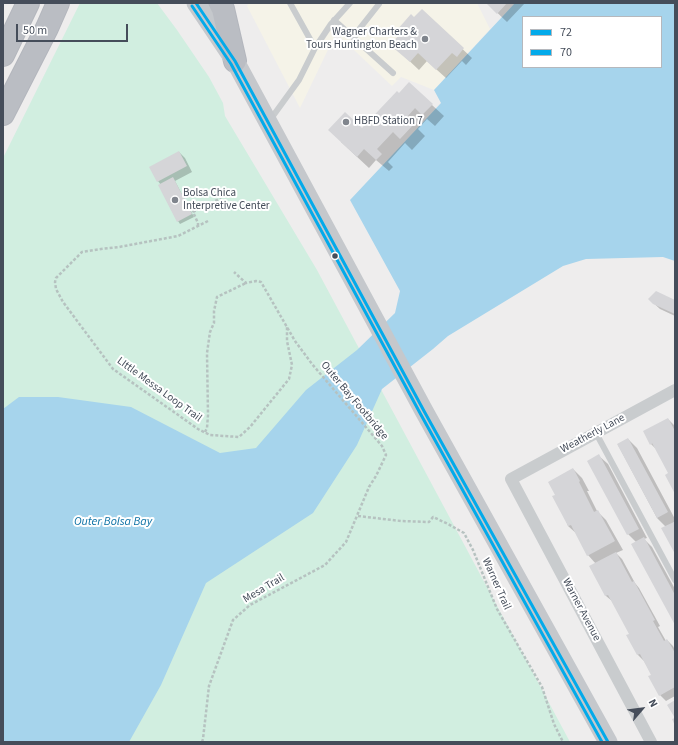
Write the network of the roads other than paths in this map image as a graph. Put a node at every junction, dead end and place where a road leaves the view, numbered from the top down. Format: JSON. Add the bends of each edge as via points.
{"nodes":[{"id":1,"x":28,"y":3,"type":"edge"},
{"id":2,"x":58,"y":3,"type":"edge"},
{"id":3,"x":196,"y":3,"type":"edge"},
{"id":4,"x":220,"y":3,"type":"edge"},
{"id":5,"x":290,"y":3,"type":"edge"},
{"id":6,"x":350,"y":3,"type":"edge"},
{"id":7,"x":378,"y":3,"type":"edge"},
{"id":8,"x":334,"y":20,"type":"junction"},
{"id":9,"x":353,"y":37,"type":"junction"},
{"id":10,"x":315,"y":48,"type":"junction"},
{"id":11,"x":3,"y":55,"type":"edge"},
{"id":12,"x":235,"y":61,"type":"junction"},
{"id":13,"x":393,"y":73,"type":"dead end"},
{"id":14,"x":3,"y":114,"type":"edge"},
{"id":15,"x":269,"y":122,"type":"junction"},
{"id":16,"x":675,"y":390,"type":"edge"},
{"id":17,"x":596,"y":433,"type":"junction"},
{"id":18,"x":511,"y":478,"type":"joint"},
{"id":19,"x":675,"y":580,"type":"edge"},
{"id":20,"x":608,"y":742,"type":"edge"},
{"id":21,"x":651,"y":742,"type":"edge"}],
"edges":[{"from":1,"to":11,"type":"highway"},
{"from":2,"to":14,"type":"highway"},
{"from":3,"to":12,"type":"main road"},
{"from":4,"to":12,"type":"highway"},
{"from":5,"to":10,"type":"lane"},
{"from":6,"to":8,"type":"lane"},
{"from":7,"to":9,"type":"lane"},
{"from":8,"to":9,"type":"lane"},
{"from":8,"to":10,"type":"lane"},
{"from":9,"to":13,"type":"lane"},
{"from":10,"to":15,"type":"lane","via":[[299,80]]},
{"from":12,"to":15,"type":"main road"},
{"from":15,"to":20,"type":"main road","via":[[424,411]]},
{"from":16,"to":17,"type":"street","name":"Weatherly Lane"},
{"from":17,"to":18,"type":"street","name":"Weatherly Lane"},
{"from":17,"to":19,"type":"lane"},
{"from":18,"to":21,"type":"street","name":"Warner Avenue"}]}
